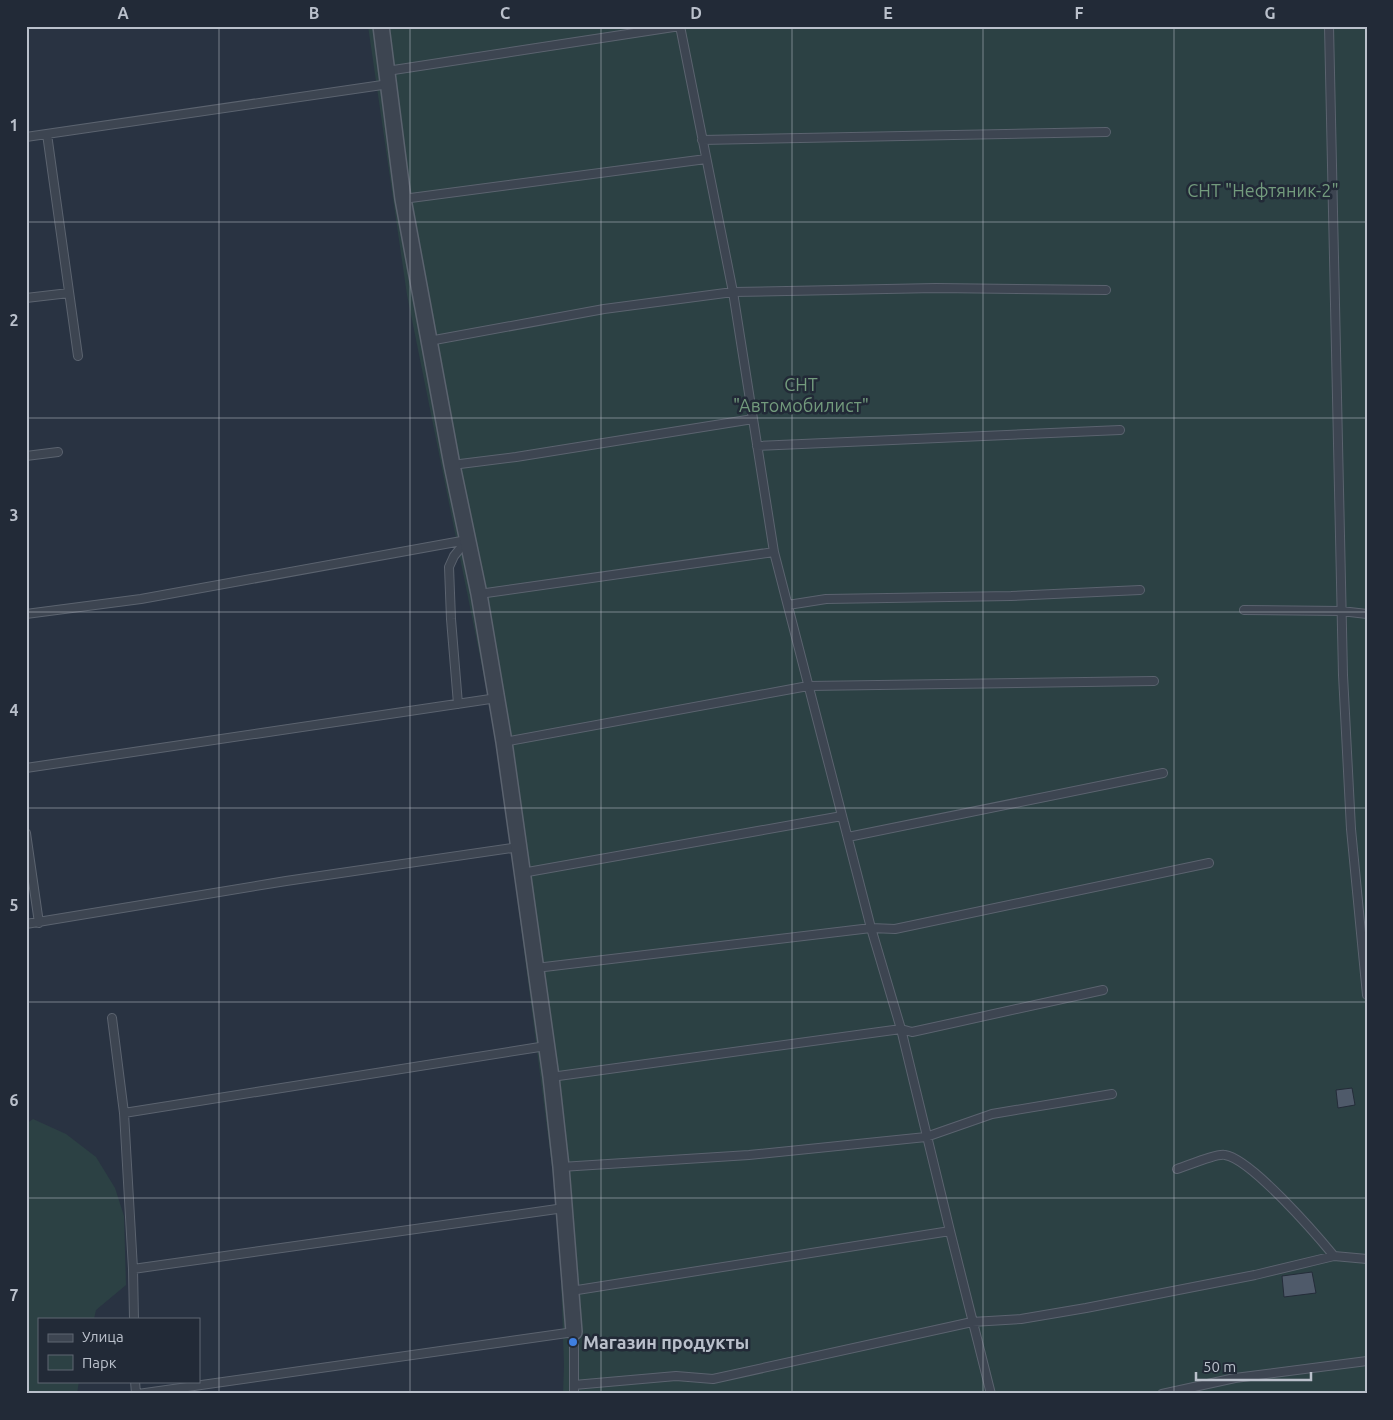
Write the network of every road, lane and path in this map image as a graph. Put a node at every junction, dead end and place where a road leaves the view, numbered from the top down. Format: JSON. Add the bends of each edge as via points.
{"nodes":[{"id":1,"x":381,"y":26,"type":"edge"},
{"id":2,"x":680,"y":26,"type":"edge"},
{"id":3,"x":1329,"y":26,"type":"edge"},
{"id":4,"x":388,"y":77,"type":"junction"},
{"id":5,"x":1106,"y":132,"type":"dead end"},
{"id":6,"x":47,"y":134,"type":"junction"},
{"id":7,"x":26,"y":137,"type":"edge"},
{"id":8,"x":702,"y":140,"type":"junction"},
{"id":9,"x":706,"y":159,"type":"junction"},
{"id":10,"x":403,"y":199,"type":"junction"},
{"id":11,"x":1106,"y":290,"type":"dead end"},
{"id":12,"x":733,"y":292,"type":"junction"},
{"id":13,"x":69,"y":293,"type":"junction"},
{"id":14,"x":26,"y":298,"type":"edge"},
{"id":15,"x":429,"y":341,"type":"junction"},
{"id":16,"x":78,"y":356,"type":"dead end"},
{"id":17,"x":753,"y":419,"type":"junction"},
{"id":18,"x":1120,"y":430,"type":"dead end"},
{"id":19,"x":757,"y":446,"type":"junction"},
{"id":20,"x":58,"y":452,"type":"dead end"},
{"id":21,"x":26,"y":456,"type":"edge"},
{"id":22,"x":452,"y":465,"type":"junction"},
{"id":23,"x":467,"y":540,"type":"junction"},
{"id":24,"x":774,"y":552,"type":"junction"},
{"id":25,"x":1140,"y":590,"type":"dead end"},
{"id":26,"x":479,"y":594,"type":"junction"},
{"id":27,"x":788,"y":605,"type":"junction"},
{"id":28,"x":1244,"y":610,"type":"dead end"},
{"id":29,"x":1342,"y":610,"type":"junction"},
{"id":30,"x":26,"y":614,"type":"edge"},
{"id":31,"x":1367,"y":614,"type":"edge"},
{"id":32,"x":1154,"y":681,"type":"dead end"},
{"id":33,"x":808,"y":686,"type":"junction"},
{"id":34,"x":497,"y":698,"type":"junction"},
{"id":35,"x":458,"y":704,"type":"junction"},
{"id":36,"x":504,"y":742,"type":"junction"},
{"id":37,"x":26,"y":768,"type":"edge"},
{"id":38,"x":1163,"y":772,"type":"dead end"},
{"id":39,"x":842,"y":816,"type":"junction"},
{"id":40,"x":26,"y":833,"type":"edge"},
{"id":41,"x":848,"y":837,"type":"junction"},
{"id":42,"x":519,"y":847,"type":"junction"},
{"id":43,"x":1209,"y":863,"type":"dead end"},
{"id":44,"x":522,"y":873,"type":"junction"},
{"id":45,"x":39,"y":923,"type":"junction"},
{"id":46,"x":26,"y":924,"type":"edge"},
{"id":47,"x":871,"y":928,"type":"junction"},
{"id":48,"x":536,"y":968,"type":"junction"},
{"id":49,"x":1103,"y":990,"type":"dead end"},
{"id":50,"x":1367,"y":995,"type":"edge"},
{"id":51,"x":112,"y":1018,"type":"dead end"},
{"id":52,"x":901,"y":1029,"type":"junction"},
{"id":53,"x":546,"y":1046,"type":"junction"},
{"id":54,"x":551,"y":1077,"type":"junction"},
{"id":55,"x":1112,"y":1094,"type":"dead end"},
{"id":56,"x":124,"y":1113,"type":"junction"},
{"id":57,"x":926,"y":1137,"type":"junction"},
{"id":58,"x":561,"y":1167,"type":"junction"},
{"id":59,"x":1178,"y":1169,"type":"dead end"},
{"id":60,"x":564,"y":1208,"type":"junction"},
{"id":61,"x":950,"y":1231,"type":"junction"},
{"id":62,"x":1334,"y":1256,"type":"junction"},
{"id":63,"x":1367,"y":1259,"type":"edge"},
{"id":64,"x":133,"y":1269,"type":"junction"},
{"id":65,"x":571,"y":1291,"type":"junction"},
{"id":66,"x":134,"y":1318,"type":"edge"},
{"id":67,"x":972,"y":1322,"type":"junction"},
{"id":68,"x":574,"y":1332,"type":"junction"},
{"id":69,"x":1367,"y":1361,"type":"edge"},
{"id":70,"x":574,"y":1385,"type":"junction"},
{"id":71,"x":137,"y":1394,"type":"edge"},
{"id":72,"x":574,"y":1394,"type":"edge"},
{"id":73,"x":991,"y":1394,"type":"edge"},
{"id":74,"x":1162,"y":1394,"type":"edge"}],
"edges":[{"from":1,"to":4,"type":"street"},
{"from":2,"to":4,"type":"lane"},
{"from":2,"to":8,"type":"lane"},
{"from":3,"to":29,"type":"lane"},
{"from":4,"to":6,"type":"lane"},
{"from":4,"to":10,"type":"street"},
{"from":5,"to":8,"type":"lane"},
{"from":6,"to":7,"type":"lane"},
{"from":6,"to":13,"type":"lane"},
{"from":8,"to":9,"type":"lane"},
{"from":9,"to":10,"type":"lane"},
{"from":9,"to":12,"type":"lane"},
{"from":10,"to":15,"type":"street"},
{"from":11,"to":12,"type":"lane","via":[[936,288]]},
{"from":12,"to":15,"type":"lane","via":[[604,309]]},
{"from":12,"to":17,"type":"lane"},
{"from":13,"to":14,"type":"lane"},
{"from":13,"to":16,"type":"lane"},
{"from":15,"to":22,"type":"street"},
{"from":17,"to":19,"type":"lane"},
{"from":17,"to":22,"type":"lane"},
{"from":18,"to":19,"type":"lane"},
{"from":19,"to":24,"type":"lane"},
{"from":20,"to":21,"type":"lane"},
{"from":22,"to":23,"type":"street"},
{"from":23,"to":26,"type":"street"},
{"from":23,"to":30,"type":"lane","via":[[142,599]]},
{"from":23,"to":35,"type":"lane","via":[[450,567]]},
{"from":24,"to":26,"type":"lane"},
{"from":24,"to":27,"type":"lane"},
{"from":25,"to":27,"type":"lane","via":[[826,599]]},
{"from":26,"to":34,"type":"street"},
{"from":27,"to":33,"type":"lane"},
{"from":28,"to":29,"type":"lane"},
{"from":29,"to":31,"type":"lane"},
{"from":29,"to":50,"type":"lane","via":[[1352,830]]},
{"from":32,"to":33,"type":"lane"},
{"from":33,"to":36,"type":"lane"},
{"from":33,"to":39,"type":"lane"},
{"from":34,"to":35,"type":"lane"},
{"from":34,"to":36,"type":"street"},
{"from":35,"to":37,"type":"lane"},
{"from":36,"to":42,"type":"street"},
{"from":38,"to":41,"type":"lane"},
{"from":39,"to":41,"type":"lane"},
{"from":39,"to":44,"type":"lane"},
{"from":40,"to":45,"type":"lane"},
{"from":41,"to":47,"type":"lane"},
{"from":42,"to":44,"type":"street"},
{"from":42,"to":45,"type":"lane","via":[[286,880]]},
{"from":43,"to":47,"type":"lane","via":[[895,929]]},
{"from":44,"to":48,"type":"street"},
{"from":45,"to":46,"type":"lane"},
{"from":47,"to":48,"type":"lane"},
{"from":47,"to":52,"type":"lane"},
{"from":48,"to":53,"type":"street"},
{"from":49,"to":52,"type":"lane","via":[[912,1032]]},
{"from":51,"to":56,"type":"lane"},
{"from":52,"to":54,"type":"lane"},
{"from":52,"to":57,"type":"lane"},
{"from":53,"to":54,"type":"street"},
{"from":53,"to":56,"type":"lane"},
{"from":54,"to":58,"type":"street"},
{"from":55,"to":57,"type":"lane","via":[[992,1114]]},
{"from":56,"to":64,"type":"lane"},
{"from":57,"to":58,"type":"lane","via":[[749,1155]]},
{"from":57,"to":61,"type":"lane"},
{"from":58,"to":60,"type":"street"},
{"from":59,"to":62,"type":"lane","via":[[1222,1154],[1237,1159],[1304,1219]]},
{"from":60,"to":64,"type":"lane"},
{"from":60,"to":65,"type":"street"},
{"from":61,"to":65,"type":"lane"},
{"from":61,"to":67,"type":"lane"},
{"from":62,"to":63,"type":"lane"},
{"from":62,"to":67,"type":"lane","via":[[1255,1276],[1086,1308],[1021,1319]]},
{"from":64,"to":66,"type":"lane"},
{"from":65,"to":68,"type":"street"},
{"from":67,"to":70,"type":"lane","via":[[713,1380],[676,1376]]},
{"from":67,"to":73,"type":"lane"},
{"from":68,"to":70,"type":"lane"},
{"from":68,"to":71,"type":"lane"},
{"from":69,"to":74,"type":"lane","via":[[1235,1378]]},
{"from":70,"to":72,"type":"lane"}]}
